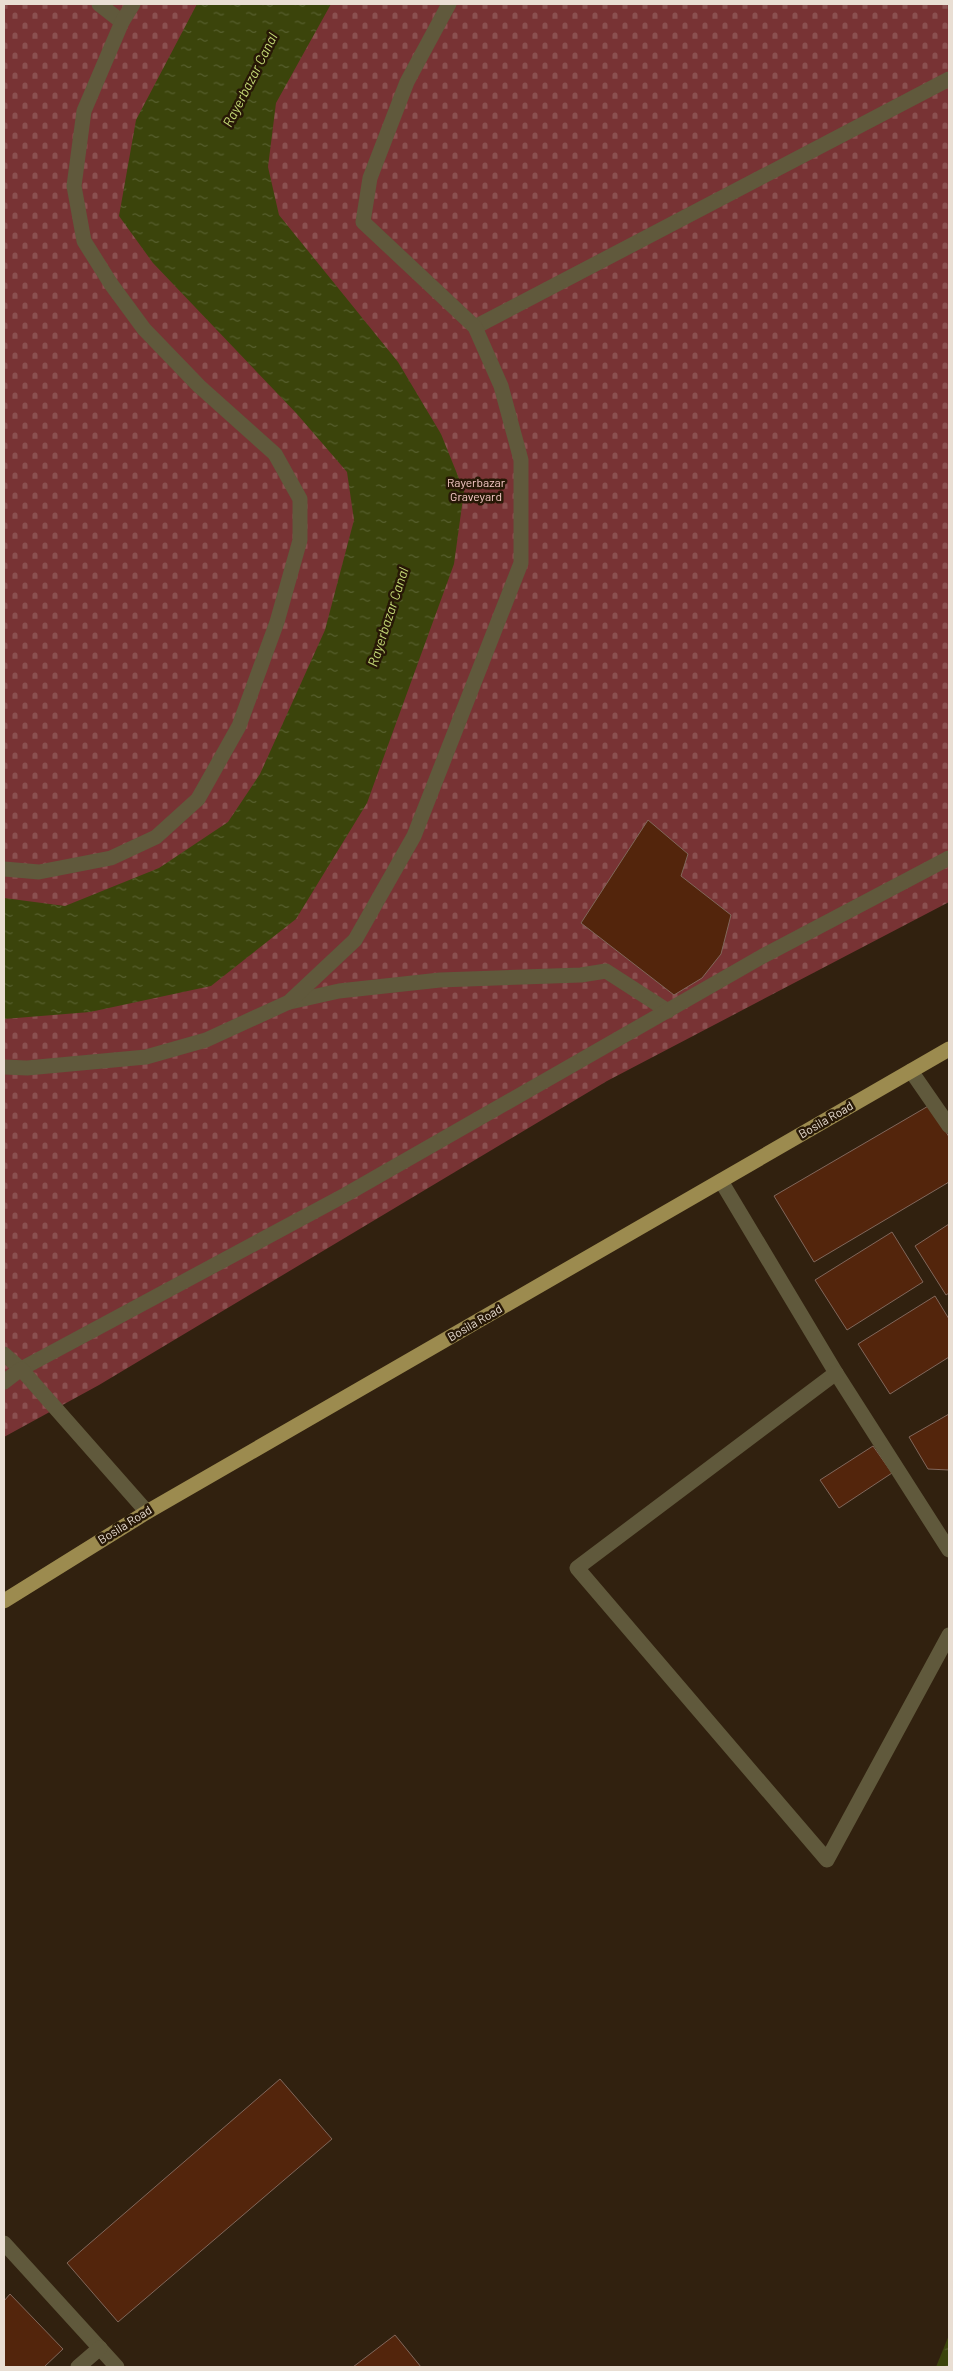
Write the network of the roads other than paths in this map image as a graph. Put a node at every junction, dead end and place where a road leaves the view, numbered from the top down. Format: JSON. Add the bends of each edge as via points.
{"nodes":[{"id":1,"x":99,"y":4,"type":"edge"},
{"id":2,"x":133,"y":4,"type":"edge"},
{"id":3,"x":449,"y":4,"type":"edge"},
{"id":4,"x":122,"y":22,"type":"junction"},
{"id":5,"x":949,"y":79,"type":"edge"},
{"id":6,"x":474,"y":327,"type":"junction"},
{"id":7,"x":949,"y":858,"type":"edge"},
{"id":8,"x":4,"y":869,"type":"edge"},
{"id":9,"x":289,"y":1002,"type":"junction"},
{"id":10,"x":668,"y":1011,"type":"junction"},
{"id":11,"x":949,"y":1049,"type":"edge"},
{"id":12,"x":4,"y":1067,"type":"edge"},
{"id":13,"x":911,"y":1071,"type":"junction"},
{"id":14,"x":949,"y":1126,"type":"edge"},
{"id":15,"x":722,"y":1181,"type":"junction"},
{"id":16,"x":4,"y":1354,"type":"edge"},
{"id":17,"x":21,"y":1368,"type":"junction"},
{"id":18,"x":836,"y":1373,"type":"junction"},
{"id":19,"x":4,"y":1382,"type":"edge"},
{"id":20,"x":147,"y":1512,"type":"junction"},
{"id":21,"x":949,"y":1550,"type":"edge"},
{"id":22,"x":4,"y":1601,"type":"edge"},
{"id":23,"x":949,"y":1635,"type":"edge"},
{"id":24,"x":4,"y":2244,"type":"edge"},
{"id":25,"x":100,"y":2348,"type":"junction"},
{"id":26,"x":78,"y":2367,"type":"edge"},
{"id":27,"x":117,"y":2367,"type":"edge"}],
"edges":[{"from":1,"to":4,"type":"street"},
{"from":2,"to":4,"type":"street"},
{"from":3,"to":6,"type":"street","via":[[407,82],[370,178],[363,222]]},
{"from":4,"to":8,"type":"street","via":[[84,111],[74,186],[84,241],[144,329],[199,386],[275,454],[300,499],[300,540],[277,622],[238,726],[198,799],[156,837],[111,858],[39,872]]},
{"from":5,"to":6,"type":"street"},
{"from":6,"to":9,"type":"street","via":[[501,386],[521,460],[521,563],[414,836],[355,940]]},
{"from":7,"to":10,"type":"street","via":[[763,956]]},
{"from":9,"to":10,"type":"street","via":[[339,991],[440,980],[606,972]]},
{"from":9,"to":12,"type":"street","via":[[206,1040],[146,1057],[27,1068]]},
{"from":10,"to":17,"type":"street","via":[[345,1195]]},
{"from":11,"to":13,"type":"main road","name":"Bosila Road"},
{"from":13,"to":14,"type":"street"},
{"from":13,"to":15,"type":"main road","name":"Bosila Road"},
{"from":15,"to":18,"type":"street"},
{"from":15,"to":20,"type":"main road","name":"Bosila Road"},
{"from":16,"to":17,"type":"street"},
{"from":17,"to":19,"type":"street"},
{"from":17,"to":20,"type":"street"},
{"from":18,"to":21,"type":"street"},
{"from":18,"to":23,"type":"street","via":[[577,1568],[827,1860]]},
{"from":20,"to":22,"type":"main road","name":"Bosila Road"},
{"from":24,"to":25,"type":"street"},
{"from":25,"to":26,"type":"street"},
{"from":25,"to":27,"type":"street"}]}
